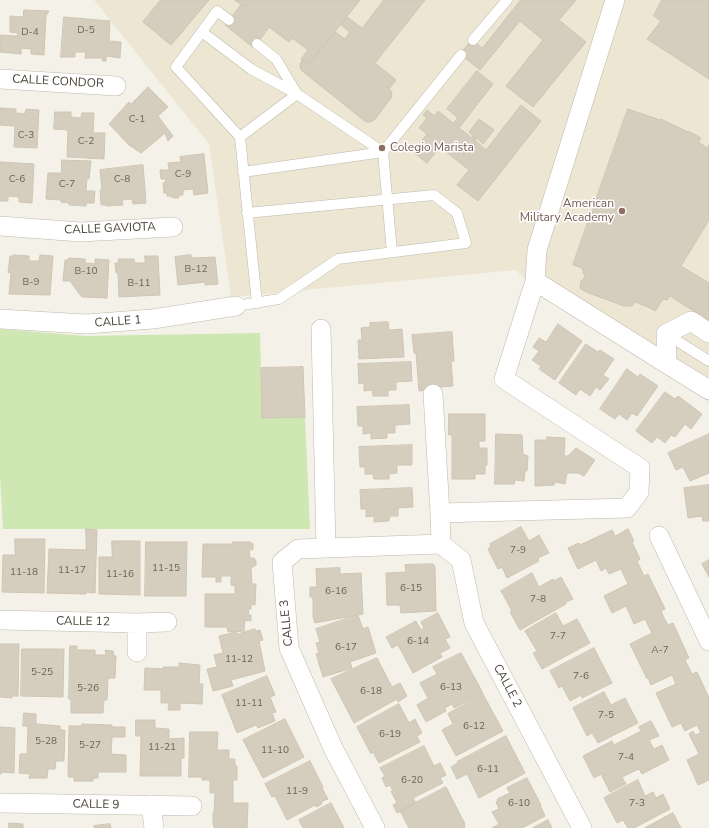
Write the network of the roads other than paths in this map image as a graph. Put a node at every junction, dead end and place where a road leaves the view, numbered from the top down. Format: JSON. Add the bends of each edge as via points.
{"nodes":[{"id":1,"x":507,"y":0,"type":"edge"},
{"id":2,"x":615,"y":0,"type":"edge"},
{"id":3,"x":229,"y":20,"type":"dead end"},
{"id":4,"x":202,"y":32,"type":"junction"},
{"id":5,"x":473,"y":40,"type":"dead end"},
{"id":6,"x":258,"y":44,"type":"dead end"},
{"id":7,"x":461,"y":55,"type":"dead end"},
{"id":8,"x":0,"y":79,"type":"edge"},
{"id":9,"x":116,"y":86,"type":"dead end"},
{"id":10,"x":297,"y":94,"type":"junction"},
{"id":11,"x":240,"y":137,"type":"junction"},
{"id":12,"x":383,"y":152,"type":"junction"},
{"id":13,"x":243,"y":172,"type":"junction"},
{"id":14,"x":388,"y":200,"type":"junction"},
{"id":15,"x":247,"y":213,"type":"junction"},
{"id":16,"x":0,"y":226,"type":"edge"},
{"id":17,"x":173,"y":227,"type":"dead end"},
{"id":18,"x":392,"y":252,"type":"junction"},
{"id":19,"x":536,"y":281,"type":"junction"},
{"id":20,"x":257,"y":303,"type":"junction"},
{"id":21,"x":236,"y":306,"type":"joint"},
{"id":22,"x":0,"y":319,"type":"edge"},
{"id":23,"x":321,"y":329,"type":"dead end"},
{"id":24,"x":709,"y":333,"type":"edge"},
{"id":25,"x":666,"y":334,"type":"junction"},
{"id":26,"x":709,"y":361,"type":"edge"},
{"id":27,"x":667,"y":364,"type":"junction"},
{"id":28,"x":709,"y":390,"type":"edge"},
{"id":29,"x":433,"y":394,"type":"dead end"},
{"id":30,"x":440,"y":513,"type":"junction"},
{"id":31,"x":659,"y":536,"type":"dead end"},
{"id":32,"x":441,"y":544,"type":"junction"},
{"id":33,"x":326,"y":548,"type":"junction"},
{"id":34,"x":0,"y":620,"type":"edge"},
{"id":35,"x":167,"y":622,"type":"dead end"},
{"id":36,"x":137,"y":623,"type":"junction"},
{"id":37,"x":709,"y":641,"type":"edge"},
{"id":38,"x":137,"y":652,"type":"dead end"},
{"id":39,"x":0,"y":803,"type":"edge"},
{"id":40,"x":151,"y":806,"type":"junction"},
{"id":41,"x":192,"y":806,"type":"dead end"},
{"id":42,"x":154,"y":828,"type":"edge"},
{"id":43,"x":375,"y":828,"type":"edge"},
{"id":44,"x":582,"y":828,"type":"edge"}],
"edges":[{"from":1,"to":5,"type":"lane"},
{"from":2,"to":19,"type":"street","via":[[537,250]]},
{"from":3,"to":4,"type":"lane","via":[[217,11]]},
{"from":4,"to":10,"type":"lane","via":[[251,69]]},
{"from":4,"to":11,"type":"lane","via":[[176,67]]},
{"from":6,"to":10,"type":"lane","via":[[276,58]]},
{"from":7,"to":12,"type":"lane"},
{"from":8,"to":9,"type":"street","name":"CALLE CONDOR"},
{"from":10,"to":11,"type":"lane"},
{"from":10,"to":12,"type":"lane"},
{"from":11,"to":13,"type":"lane"},
{"from":12,"to":13,"type":"lane"},
{"from":12,"to":14,"type":"lane"},
{"from":13,"to":15,"type":"lane"},
{"from":14,"to":15,"type":"lane"},
{"from":14,"to":18,"type":"lane"},
{"from":14,"to":18,"type":"lane","via":[[434,195],[457,214],[466,243]]},
{"from":15,"to":20,"type":"lane"},
{"from":16,"to":17,"type":"street","name":"CALLE GAVIOTA","via":[[80,232]]},
{"from":18,"to":20,"type":"lane","via":[[338,259],[279,298]]},
{"from":19,"to":27,"type":"street"},
{"from":19,"to":30,"type":"street","via":[[504,379],[640,468],[639,492],[627,508]]},
{"from":20,"to":21,"type":"lane"},
{"from":21,"to":22,"type":"street","name":"CALLE 1","via":[[153,319],[86,324]]},
{"from":23,"to":33,"type":"street"},
{"from":24,"to":25,"type":"street","via":[[691,321]]},
{"from":25,"to":26,"type":"lane"},
{"from":25,"to":27,"type":"street"},
{"from":27,"to":28,"type":"street"},
{"from":29,"to":30,"type":"street"},
{"from":30,"to":32,"type":"street"},
{"from":31,"to":37,"type":"street"},
{"from":32,"to":33,"type":"street","name":"CALLE 3"},
{"from":32,"to":44,"type":"street","name":"CALLE 2","via":[[461,560],[474,623]]},
{"from":33,"to":43,"type":"street","name":"CALLE 3","via":[[298,549],[282,562],[288,648],[333,748]]},
{"from":34,"to":36,"type":"street","name":"CALLE 12"},
{"from":35,"to":36,"type":"street","name":"CALLE 12"},
{"from":36,"to":38,"type":"street"},
{"from":39,"to":40,"type":"street","name":"CALLE 9"},
{"from":40,"to":41,"type":"street","name":"CALLE 9"},
{"from":40,"to":42,"type":"street"}]}
